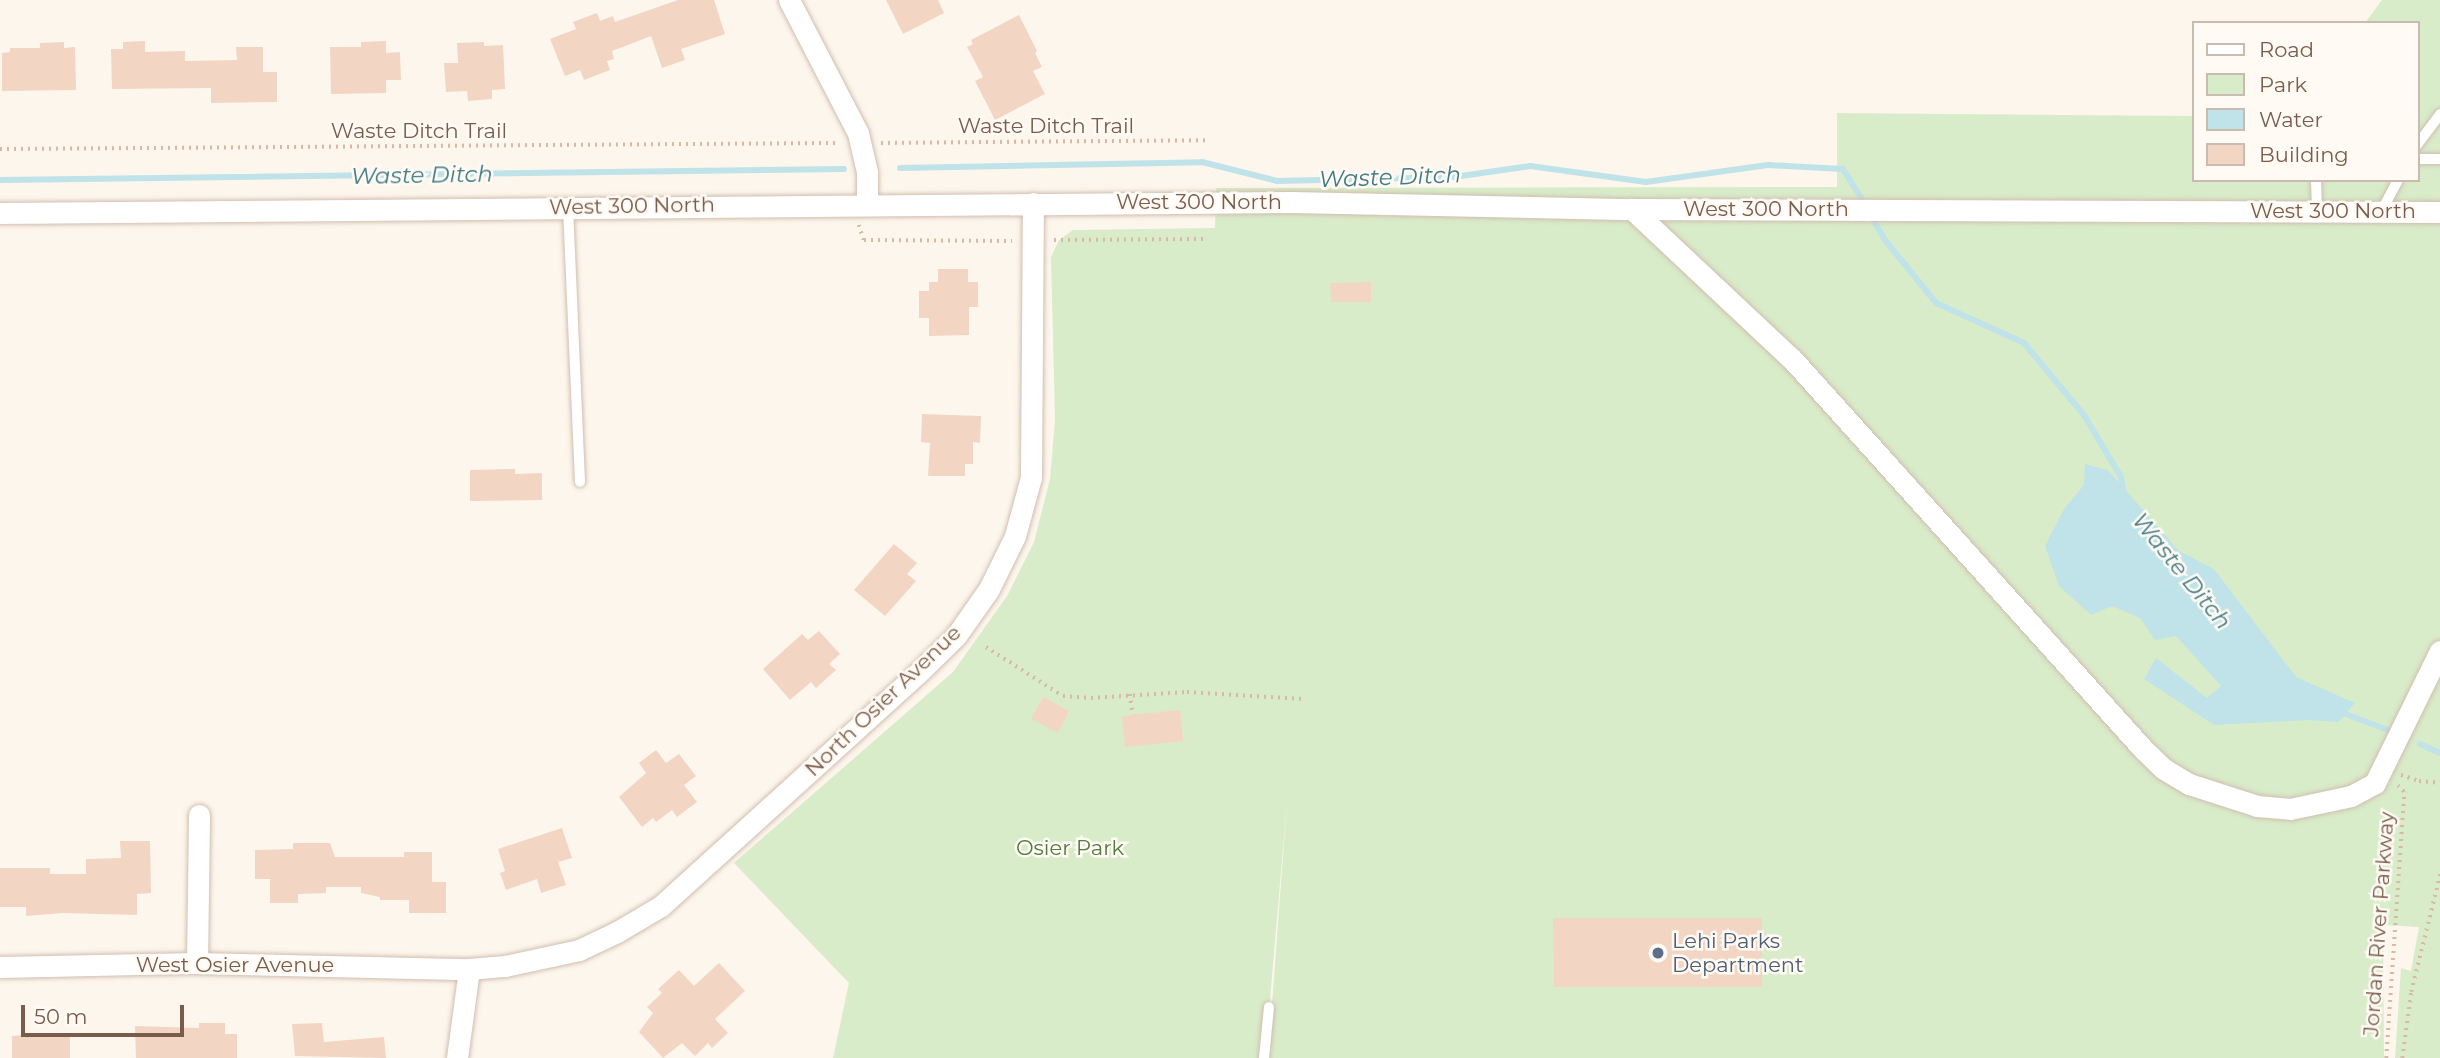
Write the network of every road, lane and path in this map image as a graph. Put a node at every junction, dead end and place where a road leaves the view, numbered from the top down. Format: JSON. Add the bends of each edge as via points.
{"nodes":[{"id":1,"x":789,"y":0,"type":"edge"},
{"id":2,"x":2440,"y":114,"type":"edge"},
{"id":3,"x":1210,"y":141,"type":"dead end"},
{"id":4,"x":2419,"y":142,"type":"edge"},
{"id":5,"x":839,"y":143,"type":"dead end"},
{"id":6,"x":882,"y":143,"type":"dead end"},
{"id":7,"x":0,"y":149,"type":"edge"},
{"id":8,"x":2419,"y":159,"type":"edge"},
{"id":9,"x":2440,"y":159,"type":"edge"},
{"id":10,"x":2316,"y":182,"type":"edge"},
{"id":11,"x":2397,"y":182,"type":"edge"},
{"id":12,"x":1033,"y":203,"type":"junction"},
{"id":13,"x":867,"y":204,"type":"junction"},
{"id":14,"x":569,"y":207,"type":"junction"},
{"id":15,"x":1632,"y":209,"type":"junction"},
{"id":16,"x":2317,"y":211,"type":"junction"},
{"id":17,"x":2381,"y":212,"type":"junction"},
{"id":18,"x":2440,"y":212,"type":"edge"},
{"id":19,"x":0,"y":213,"type":"edge"},
{"id":20,"x":1203,"y":239,"type":"dead end"},
{"id":21,"x":864,"y":240,"type":"dead end"},
{"id":22,"x":1059,"y":240,"type":"dead end"},
{"id":23,"x":1005,"y":241,"type":"dead end"},
{"id":24,"x":580,"y":482,"type":"dead end"},
{"id":25,"x":986,"y":647,"type":"dead end"},
{"id":26,"x":2440,"y":651,"type":"edge"},
{"id":27,"x":1130,"y":694,"type":"junction"},
{"id":28,"x":1303,"y":699,"type":"dead end"},
{"id":29,"x":1133,"y":715,"type":"dead end"},
{"id":30,"x":2383,"y":769,"type":"junction"},
{"id":31,"x":2440,"y":783,"type":"edge"},
{"id":32,"x":2404,"y":792,"type":"dead end"},
{"id":33,"x":199,"y":816,"type":"dead end"},
{"id":34,"x":2440,"y":875,"type":"edge"},
{"id":35,"x":198,"y":963,"type":"junction"},
{"id":36,"x":0,"y":967,"type":"edge"},
{"id":37,"x":470,"y":969,"type":"junction"},
{"id":38,"x":1269,"y":1007,"type":"dead end"},
{"id":39,"x":457,"y":1058,"type":"edge"},
{"id":40,"x":1264,"y":1058,"type":"edge"},
{"id":41,"x":2386,"y":1058,"type":"edge"},
{"id":42,"x":2402,"y":1058,"type":"edge"}],
"edges":[{"from":1,"to":13,"type":"street","via":[[858,133],[867,172]]},
{"from":2,"to":4,"type":"lane"},
{"from":3,"to":6,"type":"path","name":"Waste Ditch Trail"},
{"from":5,"to":7,"type":"path","name":"Waste Ditch Trail"},
{"from":8,"to":9,"type":"lane"},
{"from":10,"to":16,"type":"lane"},
{"from":11,"to":17,"type":"lane"},
{"from":12,"to":13,"type":"street","name":"West 300 North"},
{"from":12,"to":15,"type":"street","name":"West 300 North","via":[[1291,202]]},
{"from":12,"to":37,"type":"street","name":"North Osier Avenue","via":[[1031,477],[1015,536],[989,589],[956,636],[662,906],[579,950]]},
{"from":13,"to":14,"type":"street","name":"West 300 North"},
{"from":14,"to":19,"type":"street","name":"West 300 North"},
{"from":14,"to":24,"type":"lane"},
{"from":15,"to":16,"type":"street","name":"West 300 North"},
{"from":15,"to":30,"type":"street","via":[[1793,360],[2164,769],[2224,798],[2290,809],[2351,796],[2375,783]]},
{"from":16,"to":17,"type":"street","name":"West 300 North"},
{"from":17,"to":18,"type":"street","name":"West 300 North"},
{"from":20,"to":22,"type":"path"},
{"from":21,"to":23,"type":"path"},
{"from":25,"to":27,"type":"path","via":[[1063,696]]},
{"from":26,"to":30,"type":"street"},
{"from":27,"to":28,"type":"path","via":[[1187,692]]},
{"from":27,"to":29,"type":"path"},
{"from":30,"to":31,"type":"path"},
{"from":32,"to":41,"type":"path","name":"Jordan River Parkway"},
{"from":33,"to":35,"type":"street"},
{"from":34,"to":42,"type":"path","via":[[2411,992]]},
{"from":35,"to":36,"type":"street","name":"West Osier Avenue"},
{"from":35,"to":37,"type":"street","name":"West Osier Avenue"},
{"from":37,"to":39,"type":"street"},
{"from":38,"to":40,"type":"lane"}]}
